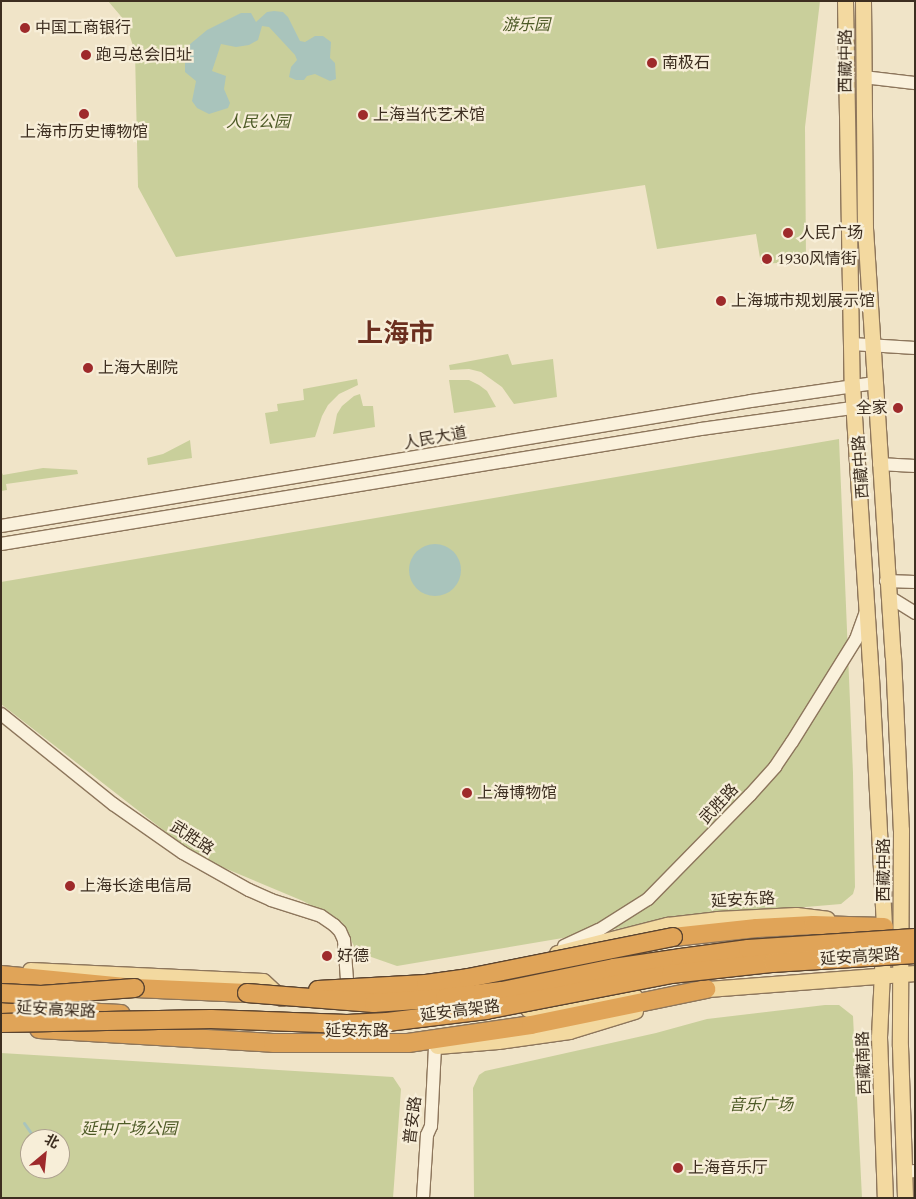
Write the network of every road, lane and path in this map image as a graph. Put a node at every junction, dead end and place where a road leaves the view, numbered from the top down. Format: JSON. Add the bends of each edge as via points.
{"nodes":[{"id":1,"x":845,"y":1,"type":"edge"},
{"id":2,"x":863,"y":1,"type":"edge"},
{"id":3,"x":863,"y":77,"type":"junction"},
{"id":4,"x":915,"y":83,"type":"edge"},
{"id":5,"x":852,"y":344,"type":"junction"},
{"id":6,"x":873,"y":345,"type":"junction"},
{"id":7,"x":915,"y":348,"type":"edge"},
{"id":8,"x":875,"y":383,"type":"junction"},
{"id":9,"x":852,"y":385,"type":"junction"},
{"id":10,"x":875,"y":405,"type":"junction"},
{"id":11,"x":853,"y":408,"type":"junction"},
{"id":12,"x":879,"y":464,"type":"junction"},
{"id":13,"x":915,"y":466,"type":"edge"},
{"id":14,"x":1,"y":526,"type":"edge"},
{"id":15,"x":1,"y":544,"type":"edge"},
{"id":16,"x":915,"y":582,"type":"edge"},
{"id":17,"x":887,"y":588,"type":"junction"},
{"id":18,"x":866,"y":610,"type":"junction"},
{"id":19,"x":915,"y":613,"type":"edge"},
{"id":20,"x":1,"y":714,"type":"edge"},
{"id":21,"x":900,"y":931,"type":"edge"},
{"id":22,"x":915,"y":954,"type":"edge"},
{"id":23,"x":535,"y":959,"type":"junction"},
{"id":24,"x":915,"y":964,"type":"edge"},
{"id":25,"x":1,"y":969,"type":"edge"},
{"id":26,"x":454,"y":974,"type":"junction"},
{"id":27,"x":908,"y":974,"type":"edge"},
{"id":28,"x":1,"y":975,"type":"edge"},
{"id":29,"x":881,"y":975,"type":"junction"},
{"id":30,"x":347,"y":980,"type":"junction"},
{"id":31,"x":540,"y":980,"type":"junction"},
{"id":32,"x":1,"y":985,"type":"edge"},
{"id":33,"x":135,"y":988,"type":"junction"},
{"id":34,"x":706,"y":989,"type":"junction"},
{"id":35,"x":1,"y":993,"type":"edge"},
{"id":36,"x":247,"y":993,"type":"junction"},
{"id":37,"x":330,"y":997,"type":"junction"},
{"id":38,"x":281,"y":998,"type":"junction"},
{"id":39,"x":1,"y":1009,"type":"edge"},
{"id":40,"x":211,"y":1019,"type":"junction"},
{"id":41,"x":387,"y":1022,"type":"junction"},
{"id":42,"x":1,"y":1026,"type":"edge"},
{"id":43,"x":435,"y":1046,"type":"junction"},
{"id":44,"x":910,"y":1172,"type":"edge"},
{"id":45,"x":423,"y":1198,"type":"edge"},
{"id":46,"x":885,"y":1198,"type":"edge"},
{"id":47,"x":905,"y":1198,"type":"edge"}],
"edges":[{"from":1,"to":5,"type":"main road","name":"西藏中路"},
{"from":2,"to":3,"type":"main road","name":"西藏中路"},
{"from":3,"to":4,"type":"street"},
{"from":3,"to":6,"type":"main road","name":"西藏中路","via":[[865,228]]},
{"from":5,"to":6,"type":"street"},
{"from":5,"to":9,"type":"main road","name":"西藏中路"},
{"from":6,"to":7,"type":"street"},
{"from":6,"to":8,"type":"main road","name":"西藏中路"},
{"from":8,"to":9,"type":"street","name":"人民大道"},
{"from":8,"to":10,"type":"main road","name":"西藏中路"},
{"from":9,"to":11,"type":"main road","name":"西藏中路"},
{"from":9,"to":14,"type":"street","name":"人民大道"},
{"from":10,"to":11,"type":"street"},
{"from":10,"to":12,"type":"main road","name":"西藏中路"},
{"from":11,"to":15,"type":"street","via":[[701,429]]},
{"from":11,"to":18,"type":"main road","name":"西藏中路"},
{"from":12,"to":13,"type":"street"},
{"from":12,"to":17,"type":"main road","name":"西藏中路"},
{"from":16,"to":17,"type":"street"},
{"from":17,"to":19,"type":"street"},
{"from":17,"to":21,"type":"main road","name":"西藏中路","via":[[901,830]]},
{"from":18,"to":21,"type":"main road","name":"西藏中路"},
{"from":18,"to":23,"type":"street","name":"武胜路","via":[[856,639],[792,742],[775,767],[726,820],[648,898],[599,930]]},
{"from":20,"to":30,"type":"street","name":"武胜路","via":[[114,804],[183,852],[249,890],[322,916],[334,925],[344,940]]},
{"from":21,"to":23,"type":"main road","name":"延安东路","via":[[796,915],[717,919],[667,925]]},
{"from":21,"to":27,"type":"main road"},
{"from":21,"to":29,"type":"main road","name":"西藏南路"},
{"from":21,"to":31,"type":"main road","name":"延安东路","via":[[706,950],[625,962]]},
{"from":21,"to":36,"type":"highway","bridge":true,"via":[[813,925],[757,928],[673,937],[426,984]]},
{"from":21,"to":36,"type":"highway","name":"延安高架路","bridge":true,"via":[[614,968],[502,991],[445,998],[374,1003]]},
{"from":22,"to":41,"type":"highway","name":"延安高架路","bridge":true,"via":[[774,963],[671,974],[486,1010]]},
{"from":23,"to":26,"type":"main road","name":"延安东路"},
{"from":24,"to":41,"type":"highway","bridge":true,"via":[[692,981],[474,1020],[422,1024]]},
{"from":25,"to":38,"type":"main road","via":[[263,981]]},
{"from":26,"to":30,"type":"main road","name":"延安东路"},
{"from":26,"to":31,"type":"main road"},
{"from":27,"to":29,"type":"main road","name":"延安东路"},
{"from":27,"to":44,"type":"main road","via":[[900,1046]]},
{"from":28,"to":33,"type":"highway","bridge":true},
{"from":29,"to":34,"type":"main road","name":"延安东路"},
{"from":29,"to":46,"type":"main road","name":"西藏南路","via":[[879,1037]]},
{"from":30,"to":37,"type":"main road","name":"延安东路"},
{"from":31,"to":37,"type":"main road","name":"延安东路","via":[[468,991]]},
{"from":32,"to":38,"type":"main road","name":"延安东路"},
{"from":33,"to":35,"type":"highway","name":"延安高架路","bridge":true,"via":[[41,995]]},
{"from":33,"to":36,"type":"highway","name":"延安高架路"},
{"from":34,"to":39,"type":"main road","name":"延安东路","via":[[491,1014],[252,1026]]},
{"from":34,"to":42,"type":"highway","via":[[531,1025],[408,1043],[193,1039]]},
{"from":34,"to":43,"type":"main road","name":"延安东路","via":[[569,1031]]},
{"from":37,"to":38,"type":"main road","name":"延安东路"},
{"from":39,"to":40,"type":"highway","name":"延安高架路","bridge":true},
{"from":40,"to":41,"type":"highway","name":"延安高架路","bridge":true,"via":[[346,1024]]},
{"from":40,"to":42,"type":"highway","bridge":true},
{"from":42,"to":43,"type":"main road","name":"延安东路","via":[[360,1052]]},
{"from":43,"to":45,"type":"street","name":"普安路"},
{"from":44,"to":47,"type":"main road"}]}
